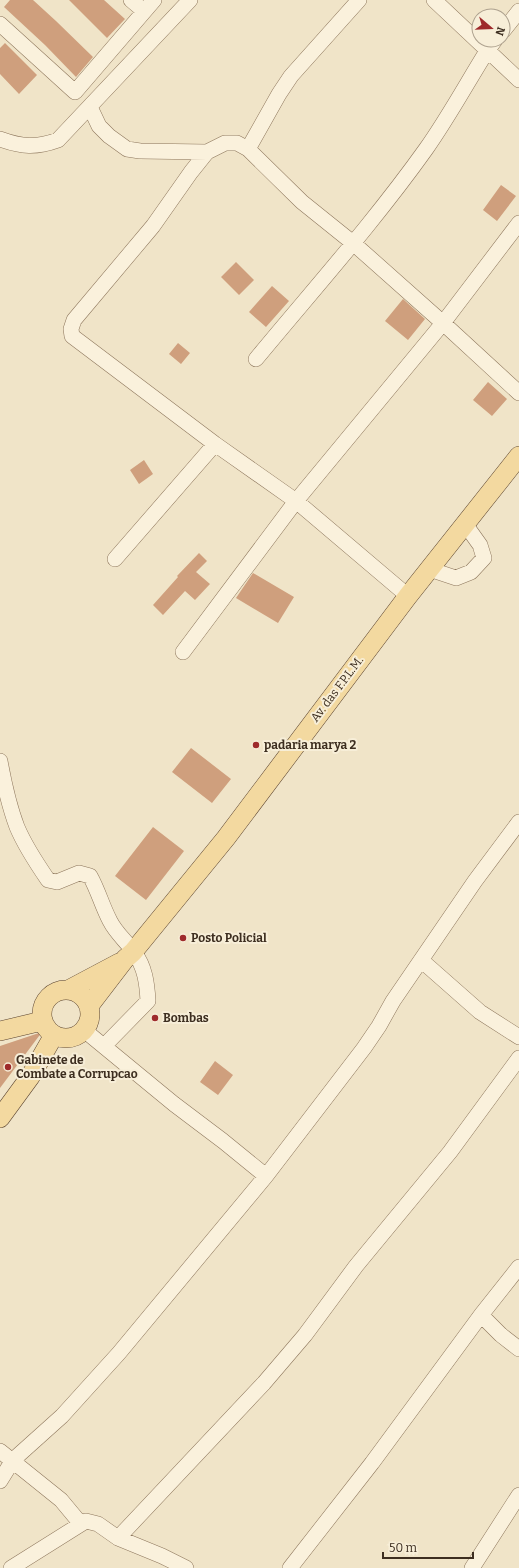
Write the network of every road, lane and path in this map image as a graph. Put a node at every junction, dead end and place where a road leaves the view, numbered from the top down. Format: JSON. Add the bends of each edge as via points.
{"nodes":[{"id":1,"x":131,"y":0,"type":"edge"},
{"id":2,"x":154,"y":0,"type":"edge"},
{"id":3,"x":190,"y":0,"type":"edge"},
{"id":4,"x":359,"y":0,"type":"edge"},
{"id":5,"x":434,"y":0,"type":"edge"},
{"id":6,"x":144,"y":11,"type":"junction"},
{"id":7,"x":519,"y":11,"type":"edge"},
{"id":8,"x":511,"y":21,"type":"edge"},
{"id":9,"x":0,"y":24,"type":"edge"},
{"id":10,"x":471,"y":29,"type":"edge"},
{"id":11,"x":489,"y":48,"type":"edge"},
{"id":12,"x":493,"y":48,"type":"edge"},
{"id":13,"x":519,"y":80,"type":"edge"},
{"id":14,"x":90,"y":106,"type":"junction"},
{"id":15,"x":0,"y":139,"type":"edge"},
{"id":16,"x":248,"y":149,"type":"junction"},
{"id":17,"x":207,"y":152,"type":"junction"},
{"id":18,"x":519,"y":223,"type":"edge"},
{"id":19,"x":353,"y":243,"type":"junction"},
{"id":20,"x":443,"y":322,"type":"junction"},
{"id":21,"x":256,"y":359,"type":"dead end"},
{"id":22,"x":519,"y":393,"type":"edge"},
{"id":23,"x":215,"y":444,"type":"junction"},
{"id":24,"x":519,"y":456,"type":"edge"},
{"id":25,"x":296,"y":501,"type":"junction"},
{"id":26,"x":465,"y":524,"type":"junction"},
{"id":27,"x":115,"y":559,"type":"dead end"},
{"id":28,"x":429,"y":569,"type":"junction"},
{"id":29,"x":408,"y":596,"type":"junction"},
{"id":30,"x":183,"y":652,"type":"dead end"},
{"id":31,"x":0,"y":761,"type":"edge"},
{"id":32,"x":519,"y":822,"type":"edge"},
{"id":33,"x":129,"y":955,"type":"junction"},
{"id":34,"x":421,"y":960,"type":"junction"},
{"id":35,"x":70,"y":989,"type":"junction"},
{"id":36,"x":89,"y":1006,"type":"junction"},
{"id":37,"x":42,"y":1021,"type":"junction"},
{"id":38,"x":84,"y":1030,"type":"junction"},
{"id":39,"x":0,"y":1031,"type":"edge"},
{"id":40,"x":54,"y":1035,"type":"junction"},
{"id":41,"x":519,"y":1037,"type":"edge"},
{"id":42,"x":104,"y":1046,"type":"junction"},
{"id":43,"x":519,"y":1058,"type":"edge"},
{"id":44,"x":0,"y":1118,"type":"edge"},
{"id":45,"x":266,"y":1176,"type":"junction"},
{"id":46,"x":519,"y":1267,"type":"edge"},
{"id":47,"x":481,"y":1315,"type":"junction"},
{"id":48,"x":519,"y":1349,"type":"edge"},
{"id":49,"x":0,"y":1451,"type":"edge"},
{"id":50,"x":13,"y":1460,"type":"junction"},
{"id":51,"x":0,"y":1481,"type":"edge"},
{"id":52,"x":519,"y":1495,"type":"edge"},
{"id":53,"x":80,"y":1524,"type":"junction"},
{"id":54,"x":118,"y":1538,"type":"junction"},
{"id":55,"x":12,"y":1568,"type":"edge"},
{"id":56,"x":186,"y":1568,"type":"edge"},
{"id":57,"x":290,"y":1568,"type":"edge"},
{"id":58,"x":472,"y":1568,"type":"edge"}],
"edges":[{"from":1,"to":6,"type":"street"},
{"from":2,"to":6,"type":"street"},
{"from":3,"to":14,"type":"street"},
{"from":4,"to":16,"type":"street","via":[[291,76]]},
{"from":5,"to":10,"type":"street"},
{"from":6,"to":9,"type":"street","via":[[75,92]]},
{"from":7,"to":8,"type":"street"},
{"from":11,"to":19,"type":"street","via":[[428,147]]},
{"from":12,"to":13,"type":"street"},
{"from":14,"to":15,"type":"street","via":[[58,140],[44,145],[22,145]]},
{"from":14,"to":17,"type":"street","via":[[100,126],[127,149]]},
{"from":16,"to":17,"type":"street","via":[[237,143],[225,143]]},
{"from":16,"to":19,"type":"street","via":[[302,202]]},
{"from":17,"to":23,"type":"street","via":[[153,226],[74,320],[70,329],[72,336]]},
{"from":18,"to":20,"type":"street"},
{"from":19,"to":20,"type":"street"},
{"from":19,"to":21,"type":"street"},
{"from":20,"to":22,"type":"street"},
{"from":20,"to":25,"type":"street"},
{"from":23,"to":25,"type":"street"},
{"from":23,"to":27,"type":"street"},
{"from":24,"to":26,"type":"main road","name":"Av. das F.P.L.M."},
{"from":25,"to":29,"type":"street"},
{"from":25,"to":30,"type":"street"},
{"from":26,"to":28,"type":"main road","name":"Av. das F.P.L.M."},
{"from":26,"to":28,"type":"street","via":[[480,544],[484,558],[471,572],[456,578]]},
{"from":28,"to":29,"type":"main road","name":"Av. das F.P.L.M."},
{"from":29,"to":33,"type":"main road","name":"Av. das F.P.L.M.","via":[[226,838]]},
{"from":31,"to":33,"type":"street","via":[[17,827],[40,869],[48,880],[57,882],[79,873],[90,876]]},
{"from":32,"to":34,"type":"street"},
{"from":33,"to":35,"type":"main road","name":"Av. das F.P.L.M."},
{"from":33,"to":36,"type":"main road","name":"Av. das F.P.L.M."},
{"from":33,"to":42,"type":"street","via":[[141,964],[147,979],[148,1001]]},
{"from":34,"to":41,"type":"street","via":[[480,1012]]},
{"from":34,"to":45,"type":"street","via":[[364,1048]]},
{"from":35,"to":36,"type":"main road","via":[[82,995]]},
{"from":35,"to":37,"type":"main road","via":[[58,990],[48,997],[42,1008]]},
{"from":36,"to":38,"type":"main road","via":[[90,1019]]},
{"from":37,"to":39,"type":"main road"},
{"from":37,"to":40,"type":"main road"},
{"from":38,"to":40,"type":"main road","via":[[67,1038]]},
{"from":38,"to":42,"type":"street"},
{"from":40,"to":44,"type":"main road","via":[[30,1077]]},
{"from":42,"to":45,"type":"street"},
{"from":43,"to":54,"type":"street","via":[[450,1152],[356,1266],[305,1335],[208,1444]]},
{"from":45,"to":50,"type":"street","via":[[119,1353],[62,1416]]},
{"from":46,"to":47,"type":"street"},
{"from":47,"to":48,"type":"street"},
{"from":47,"to":57,"type":"street","via":[[406,1418]]},
{"from":49,"to":50,"type":"street"},
{"from":50,"to":51,"type":"street"},
{"from":50,"to":53,"type":"street","via":[[61,1500]]},
{"from":52,"to":58,"type":"street"},
{"from":53,"to":54,"type":"street","via":[[86,1521],[98,1524]]},
{"from":53,"to":55,"type":"street"},
{"from":54,"to":56,"type":"street"}]}
